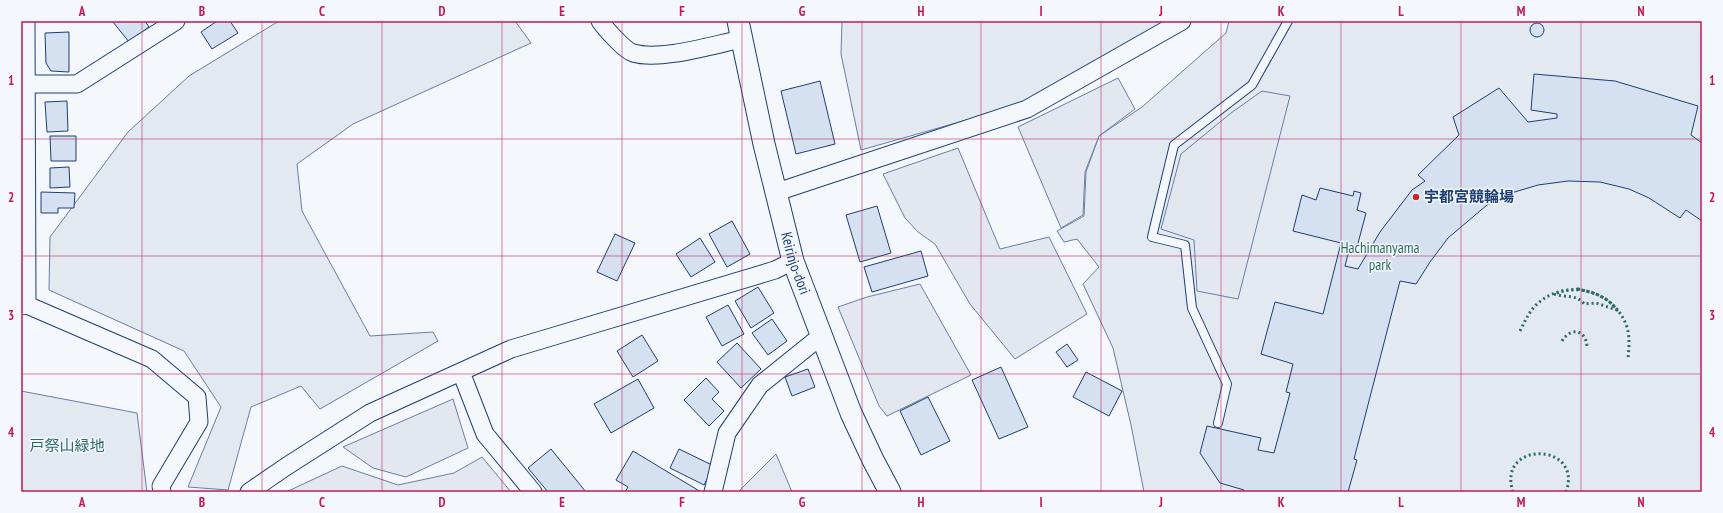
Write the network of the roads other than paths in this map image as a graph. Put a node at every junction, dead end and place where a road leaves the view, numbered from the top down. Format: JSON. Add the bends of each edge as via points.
{"nodes":[{"id":1,"x":26,"y":21,"type":"edge"},
{"id":2,"x":176,"y":21,"type":"edge"},
{"id":3,"x":600,"y":21,"type":"edge"},
{"id":4,"x":1182,"y":21,"type":"edge"},
{"id":5,"x":1288,"y":21,"type":"edge"},
{"id":6,"x":740,"y":30,"type":"edge"},
{"id":7,"x":27,"y":84,"type":"junction"},
{"id":8,"x":777,"y":192,"type":"junction"},
{"id":9,"x":793,"y":261,"type":"junction"},
{"id":10,"x":24,"y":306,"type":"edge"},
{"id":11,"x":821,"y":336,"type":"junction"},
{"id":12,"x":461,"y":372,"type":"junction"},
{"id":13,"x":1218,"y":423,"type":"dead end"},
{"id":14,"x":287,"y":466,"type":"junction"},
{"id":15,"x":162,"y":492,"type":"edge"},
{"id":16,"x":249,"y":492,"type":"edge"},
{"id":17,"x":267,"y":492,"type":"edge"},
{"id":18,"x":533,"y":492,"type":"edge"},
{"id":19,"x":713,"y":492,"type":"edge"},
{"id":20,"x":890,"y":492,"type":"edge"}],
"edges":[{"from":1,"to":7,"type":"street"},
{"from":2,"to":7,"type":"street","via":[[77,84]]},
{"from":3,"to":6,"type":"street","via":[[606,30],[631,52],[658,56]]},
{"from":4,"to":8,"type":"street","via":[[1026,109]]},
{"from":5,"to":13,"type":"lane","via":[[1252,85],[1174,145],[1152,237],[1185,246],[1192,308],[1227,384]]},
{"from":6,"to":8,"type":"street","name":"Keirinjo-dori"},
{"from":7,"to":10,"type":"street"},
{"from":8,"to":9,"type":"street","name":"Keirinjo-dori"},
{"from":9,"to":11,"type":"street","name":"Keirinjo-dori"},
{"from":9,"to":12,"type":"street","via":[[775,270],[512,349]]},
{"from":10,"to":15,"type":"street","via":[[152,359],[197,396],[199,422],[161,486]]},
{"from":11,"to":19,"type":"street","via":[[760,385],[727,433]]},
{"from":11,"to":20,"type":"street","name":"Keirinjo-dori","via":[[851,413]]},
{"from":12,"to":14,"type":"street","via":[[370,413]]},
{"from":12,"to":18,"type":"street","via":[[485,434]]},
{"from":14,"to":16,"type":"street"},
{"from":14,"to":17,"type":"street"}]}
